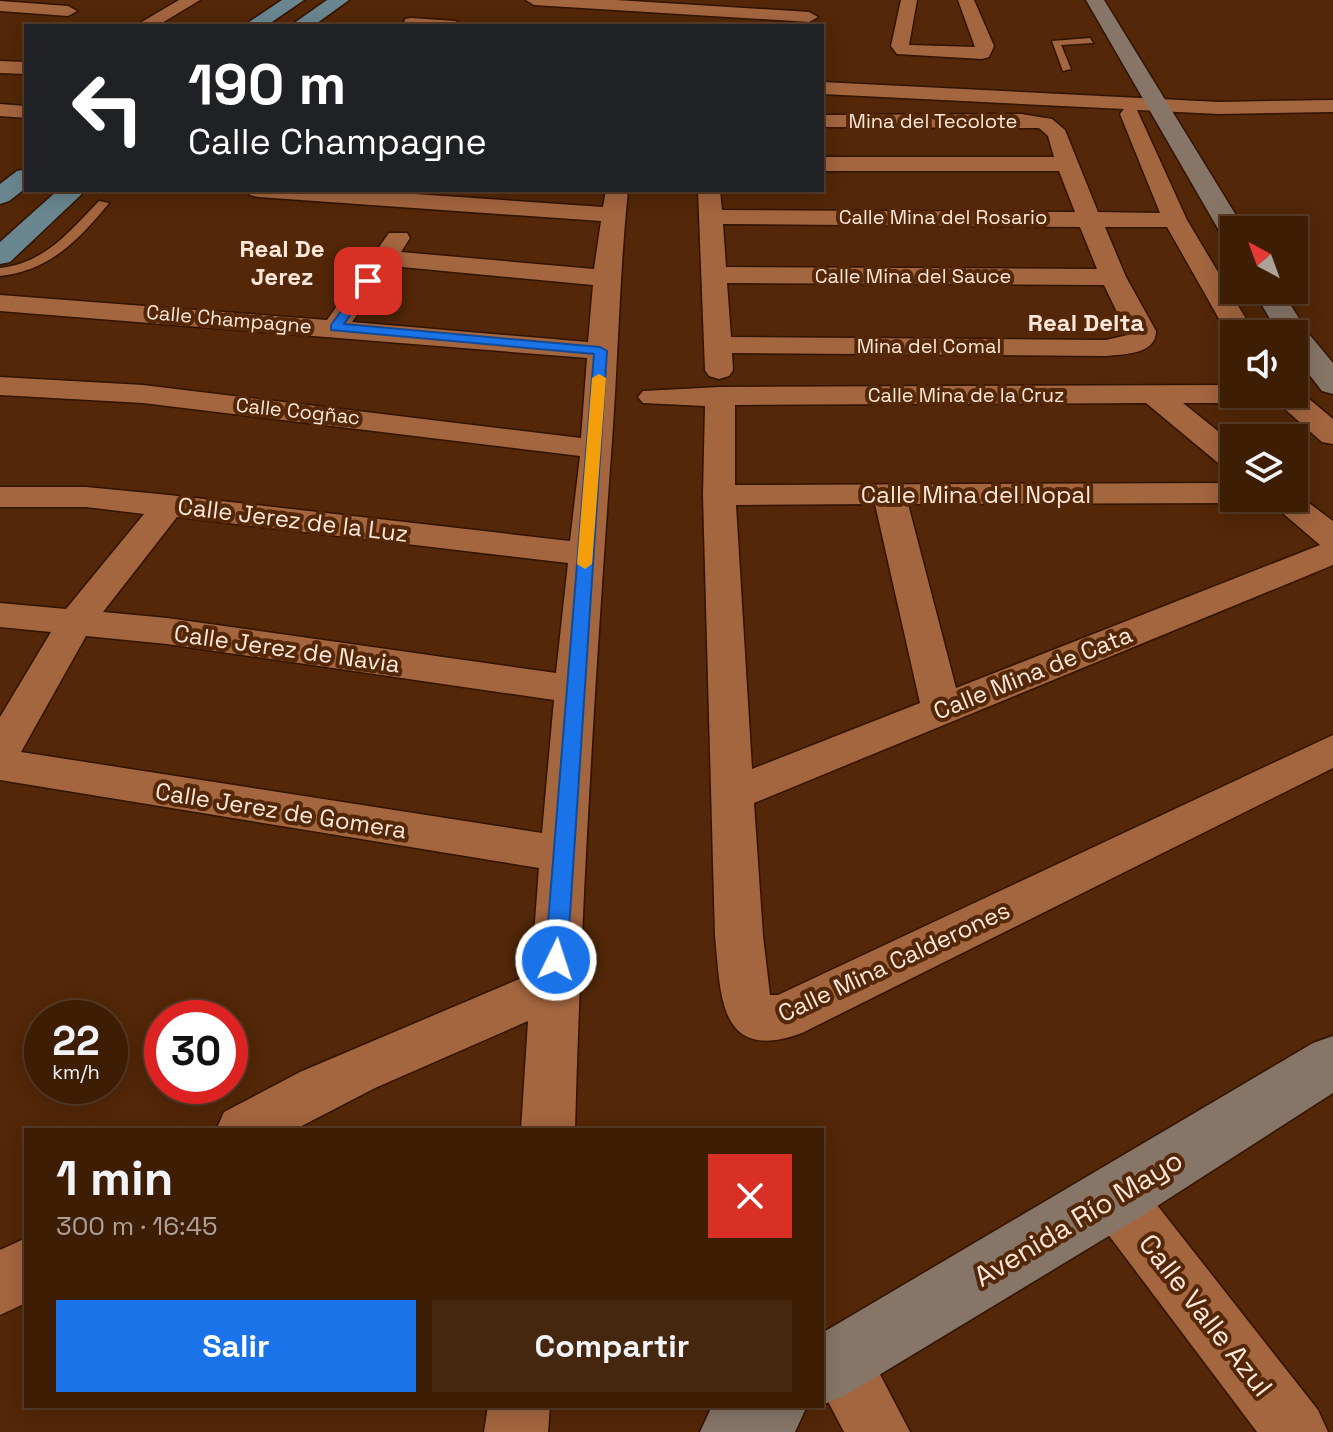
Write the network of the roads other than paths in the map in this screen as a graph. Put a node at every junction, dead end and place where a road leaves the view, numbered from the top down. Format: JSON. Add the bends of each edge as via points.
{"nodes":[{"id":1,"x":88,"y":0,"type":"edge"},
{"id":2,"x":192,"y":0,"type":"edge"},
{"id":3,"x":295,"y":0,"type":"edge"},
{"id":4,"x":340,"y":0,"type":"edge"},
{"id":5,"x":534,"y":0,"type":"edge"},
{"id":6,"x":817,"y":0,"type":"edge"},
{"id":7,"x":909,"y":0,"type":"edge"},
{"id":8,"x":966,"y":0,"type":"edge"},
{"id":9,"x":1095,"y":0,"type":"edge"},
{"id":10,"x":0,"y":6,"type":"edge"},
{"id":11,"x":431,"y":8,"type":"dead end"},
{"id":12,"x":68,"y":11,"type":"junction"},
{"id":13,"x":807,"y":22,"type":"edge"},
{"id":14,"x":44,"y":24,"type":"edge"},
{"id":15,"x":148,"y":24,"type":"edge"},
{"id":16,"x":256,"y":24,"type":"edge"},
{"id":17,"x":303,"y":24,"type":"edge"},
{"id":18,"x":409,"y":24,"type":"edge"},
{"id":19,"x":1090,"y":40,"type":"dead end"},
{"id":20,"x":0,"y":67,"type":"edge"},
{"id":21,"x":24,"y":68,"type":"edge"},
{"id":22,"x":1066,"y":69,"type":"dead end"},
{"id":23,"x":1110,"y":79,"type":"dead end"},
{"id":24,"x":824,"y":88,"type":"edge"},
{"id":25,"x":1333,"y":106,"type":"edge"},
{"id":26,"x":1126,"y":109,"type":"junction"},
{"id":27,"x":0,"y":110,"type":"edge"},
{"id":28,"x":1161,"y":111,"type":"junction"},
{"id":29,"x":24,"y":112,"type":"edge"},
{"id":30,"x":1333,"y":117,"type":"edge"},
{"id":31,"x":824,"y":121,"type":"edge"},
{"id":32,"x":1181,"y":146,"type":"junction"},
{"id":33,"x":824,"y":164,"type":"edge"},
{"id":34,"x":1067,"y":164,"type":"junction"},
{"id":35,"x":24,"y":178,"type":"edge"},
{"id":36,"x":71,"y":192,"type":"edge"},
{"id":37,"x":286,"y":192,"type":"edge"},
{"id":38,"x":709,"y":192,"type":"edge"},
{"id":39,"x":1163,"y":194,"type":"junction"},
{"id":40,"x":0,"y":196,"type":"edge"},
{"id":41,"x":423,"y":202,"type":"junction"},
{"id":42,"x":616,"y":202,"type":"edge"},
{"id":43,"x":103,"y":203,"type":"dead end"},
{"id":44,"x":1223,"y":216,"type":"edge"},
{"id":45,"x":711,"y":217,"type":"junction"},
{"id":46,"x":1088,"y":217,"type":"junction"},
{"id":47,"x":1178,"y":225,"type":"junction"},
{"id":48,"x":0,"y":256,"type":"edge"},
{"id":49,"x":1220,"y":257,"type":"edge"},
{"id":50,"x":384,"y":258,"type":"junction"},
{"id":51,"x":0,"y":272,"type":"edge"},
{"id":52,"x":714,"y":275,"type":"junction"},
{"id":53,"x":1113,"y":277,"type":"junction"},
{"id":54,"x":606,"y":278,"type":"junction"},
{"id":55,"x":0,"y":303,"type":"edge"},
{"id":56,"x":1283,"y":317,"type":"edge"},
{"id":57,"x":1233,"y":320,"type":"edge"},
{"id":58,"x":335,"y":327,"type":"junction"},
{"id":59,"x":600,"y":351,"type":"junction"},
{"id":60,"x":719,"y":370,"type":"junction"},
{"id":61,"x":1333,"y":384,"type":"edge"},
{"id":62,"x":0,"y":386,"type":"edge"},
{"id":63,"x":1333,"y":393,"type":"edge"},
{"id":64,"x":1220,"y":394,"type":"edge"},
{"id":65,"x":1308,"y":394,"type":"edge"},
{"id":66,"x":1154,"y":395,"type":"junction"},
{"id":67,"x":653,"y":397,"type":"dead end"},
{"id":68,"x":1302,"y":408,"type":"edge"},
{"id":69,"x":1333,"y":435,"type":"edge"},
{"id":70,"x":596,"y":449,"type":"junction"},
{"id":71,"x":1220,"y":449,"type":"edge"},
{"id":72,"x":1220,"y":493,"type":"edge"},
{"id":73,"x":719,"y":495,"type":"junction"},
{"id":74,"x":0,"y":497,"type":"edge"},
{"id":75,"x":890,"y":497,"type":"junction"},
{"id":76,"x":169,"y":505,"type":"junction"},
{"id":77,"x":1299,"y":512,"type":"edge"},
{"id":78,"x":1333,"y":538,"type":"edge"},
{"id":79,"x":1333,"y":552,"type":"edge"},
{"id":80,"x":585,"y":554,"type":"junction"},
{"id":81,"x":0,"y":615,"type":"edge"},
{"id":82,"x":76,"y":621,"type":"junction"},
{"id":83,"x":574,"y":689,"type":"junction"},
{"id":84,"x":942,"y":710,"type":"junction"},
{"id":85,"x":1333,"y":750,"type":"edge"},
{"id":86,"x":0,"y":752,"type":"edge"},
{"id":87,"x":0,"y":764,"type":"edge"},
{"id":88,"x":734,"y":794,"type":"junction"},
{"id":89,"x":563,"y":854,"type":"junction"},
{"id":90,"x":554,"y":987,"type":"junction"},
{"id":91,"x":1333,"y":1062,"type":"edge"},
{"id":92,"x":246,"y":1128,"type":"edge"},
{"id":93,"x":548,"y":1128,"type":"edge"},
{"id":94,"x":1115,"y":1197,"type":"junction"},
{"id":95,"x":24,"y":1268,"type":"edge"},
{"id":96,"x":0,"y":1286,"type":"edge"},
{"id":97,"x":830,"y":1366,"type":"edge"},
{"id":98,"x":519,"y":1408,"type":"edge"},
{"id":99,"x":770,"y":1408,"type":"edge"},
{"id":100,"x":516,"y":1432,"type":"edge"},
{"id":101,"x":735,"y":1432,"type":"edge"},
{"id":102,"x":878,"y":1432,"type":"edge"},
{"id":103,"x":1296,"y":1432,"type":"edge"}],
"edges":[{"from":1,"to":12,"type":"street"},
{"from":2,"to":15,"type":"street"},
{"from":3,"to":16,"type":"main road"},
{"from":4,"to":17,"type":"main road"},
{"from":5,"to":13,"type":"street"},
{"from":6,"to":13,"type":"street"},
{"from":7,"to":8,"type":"street","via":[[903,50],[982,53],[985,46]]},
{"from":9,"to":28,"type":"street"},
{"from":10,"to":12,"type":"street"},
{"from":11,"to":18,"type":"street"},
{"from":12,"to":14,"type":"street"},
{"from":19,"to":22,"type":"lane","via":[[1055,43]]},
{"from":20,"to":21,"type":"street"},
{"from":23,"to":26,"type":"street"},
{"from":24,"to":26,"type":"street"},
{"from":25,"to":28,"type":"street"},
{"from":26,"to":28,"type":"street"},
{"from":26,"to":39,"type":"street"},
{"from":27,"to":29,"type":"street"},
{"from":28,"to":30,"type":"street","via":[[1255,120]]},
{"from":28,"to":32,"type":"street"},
{"from":31,"to":34,"type":"street","name":"Mina del Tecolote","via":[[1045,123],[1056,130]]},
{"from":32,"to":39,"type":"street","via":[[1170,157]]},
{"from":32,"to":44,"type":"street"},
{"from":33,"to":34,"type":"street"},
{"from":34,"to":46,"type":"street"},
{"from":35,"to":40,"type":"main road"},
{"from":36,"to":48,"type":"main road"},
{"from":37,"to":41,"type":"street"},
{"from":38,"to":45,"type":"street","name":"Calle Mina Calderones"},
{"from":39,"to":47,"type":"street"},
{"from":41,"to":42,"type":"street"},
{"from":41,"to":50,"type":"street"},
{"from":42,"to":54,"type":"street"},
{"from":43,"to":51,"type":"lane","via":[[51,257],[35,267]]},
{"from":45,"to":46,"type":"street","name":"Calle Mina del Rosario"},
{"from":45,"to":52,"type":"street","name":"Calle Mina Calderones"},
{"from":46,"to":47,"type":"street","name":"Calle Mina del Rosario"},
{"from":46,"to":53,"type":"street"},
{"from":47,"to":49,"type":"street"},
{"from":47,"to":57,"type":"street"},
{"from":50,"to":54,"type":"street"},
{"from":50,"to":58,"type":"street"},
{"from":52,"to":53,"type":"street","name":"Calle Mina del Sauce"},
{"from":52,"to":60,"type":"street","name":"Calle Mina Calderones"},
{"from":53,"to":60,"type":"street","name":"Mina del Comal","via":[[1142,331],[1138,342]]},
{"from":54,"to":59,"type":"street"},
{"from":55,"to":58,"type":"street","name":"Calle Champagne"},
{"from":56,"to":61,"type":"street"},
{"from":58,"to":59,"type":"street","name":"Calle Champagne"},
{"from":59,"to":70,"type":"street"},
{"from":60,"to":66,"type":"street","name":"Calle Mina de la Cruz"},
{"from":60,"to":67,"type":"street","name":"Calle Mina de la Cruz"},
{"from":60,"to":73,"type":"street","name":"Calle Mina Calderones"},
{"from":62,"to":70,"type":"street","name":"Calle Cogñac","via":[[174,398]]},
{"from":63,"to":65,"type":"street"},
{"from":64,"to":66,"type":"street","name":"Calle Mina de la Cruz"},
{"from":66,"to":71,"type":"street"},
{"from":68,"to":69,"type":"street"},
{"from":70,"to":80,"type":"street"},
{"from":72,"to":75,"type":"street","name":"Calle Mina del Nopal"},
{"from":73,"to":75,"type":"street","name":"Calle Mina del Nopal"},
{"from":73,"to":88,"type":"street","name":"Calle Mina Calderones"},
{"from":74,"to":76,"type":"street","name":"Calle Jerez de la Luz","via":[[86,497]]},
{"from":75,"to":84,"type":"street"},
{"from":76,"to":80,"type":"street","name":"Calle Jerez de la Luz"},
{"from":76,"to":82,"type":"street"},
{"from":77,"to":78,"type":"street"},
{"from":79,"to":84,"type":"street","name":"Calle Mina de Cata"},
{"from":80,"to":83,"type":"street"},
{"from":81,"to":82,"type":"street","name":"Calle Jerez de Navia"},
{"from":82,"to":83,"type":"street","name":"Calle Jerez de Navia"},
{"from":82,"to":86,"type":"street"},
{"from":83,"to":89,"type":"street"},
{"from":84,"to":88,"type":"street","name":"Calle Mina de Cata"},
{"from":85,"to":88,"type":"street","name":"Calle Mina Calderones","via":[[774,1020],[763,1020],[747,1005]]},
{"from":87,"to":89,"type":"street","name":"Calle Jerez de Gomera"},
{"from":89,"to":90,"type":"street"},
{"from":90,"to":92,"type":"street","via":[[424,1042]]},
{"from":90,"to":93,"type":"street"},
{"from":91,"to":94,"type":"street","name":"Avenida Río Mayo"},
{"from":94,"to":97,"type":"street","name":"Avenida Río Mayo"},
{"from":94,"to":103,"type":"street","name":"Calle Valle Azul"},
{"from":95,"to":96,"type":"street"},
{"from":97,"to":102,"type":"street"},
{"from":98,"to":100,"type":"street"},
{"from":99,"to":101,"type":"street"}]}
